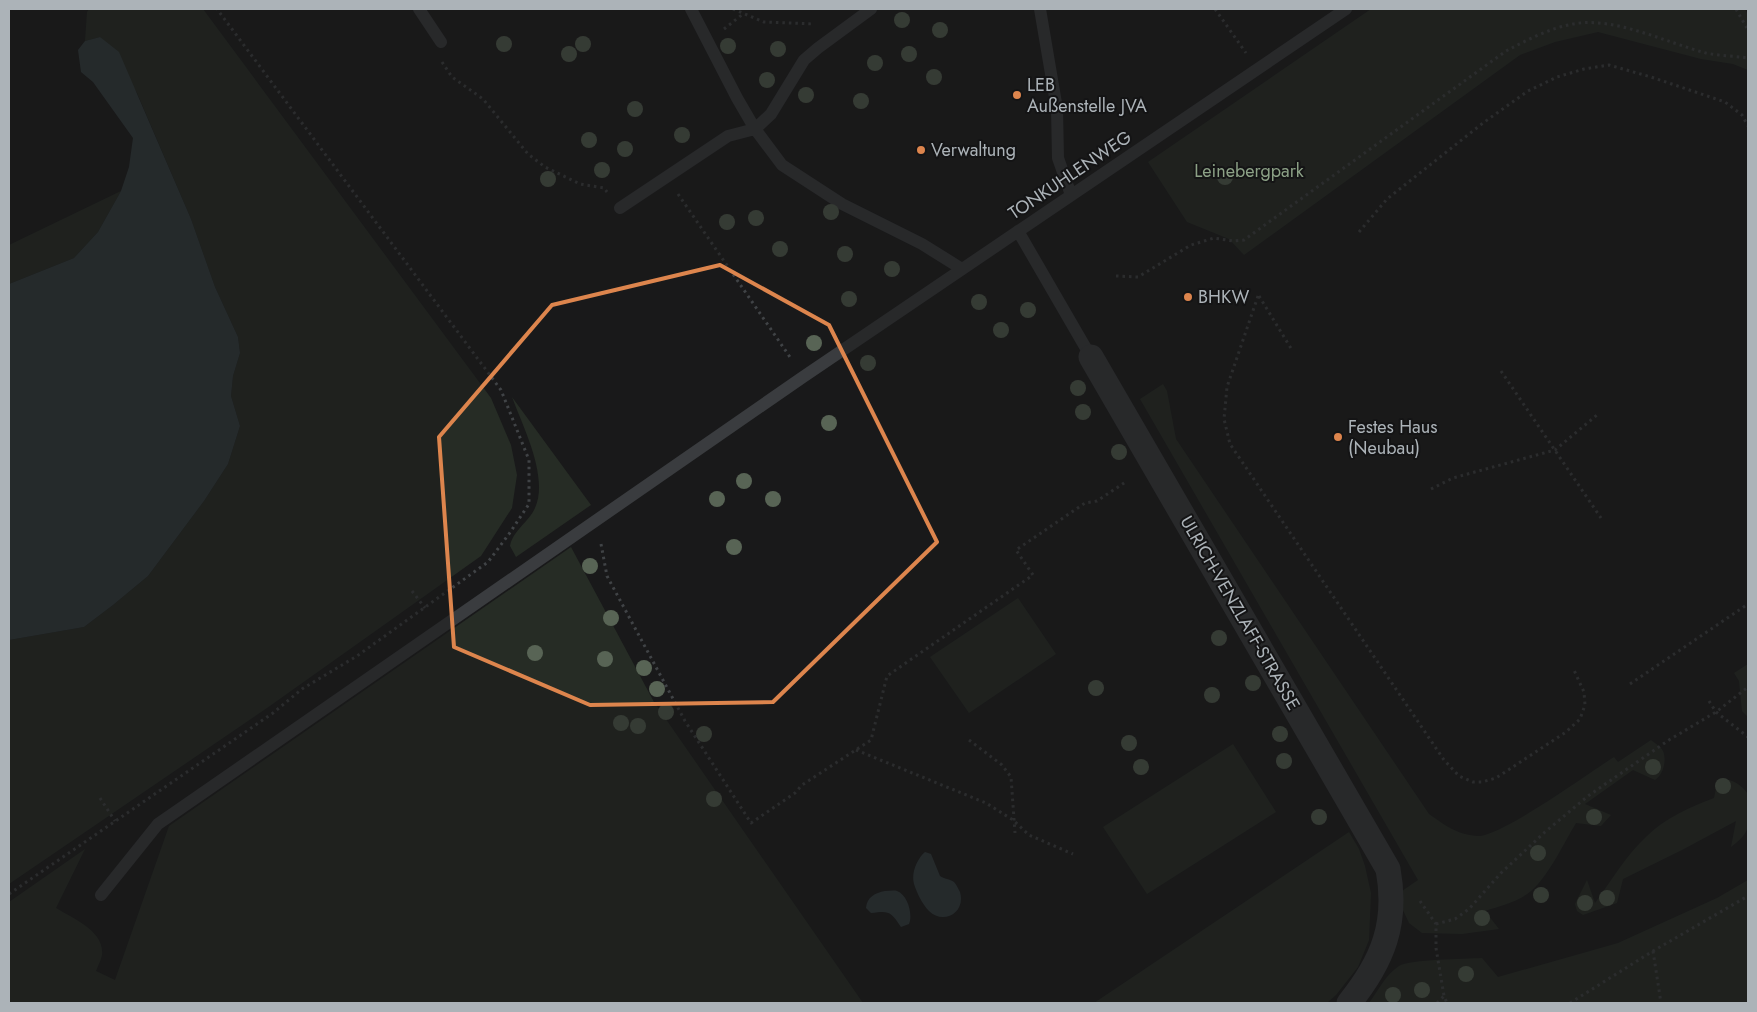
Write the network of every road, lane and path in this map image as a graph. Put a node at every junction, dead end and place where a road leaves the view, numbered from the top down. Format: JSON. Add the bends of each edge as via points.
{"nodes":[{"id":1,"x":217,"y":9,"type":"edge"},
{"id":2,"x":419,"y":9,"type":"edge"},
{"id":3,"x":691,"y":9,"type":"edge"},
{"id":4,"x":733,"y":9,"type":"edge"},
{"id":5,"x":871,"y":9,"type":"edge"},
{"id":6,"x":1040,"y":9,"type":"edge"},
{"id":7,"x":1215,"y":9,"type":"edge"},
{"id":8,"x":1346,"y":9,"type":"edge"},
{"id":9,"x":1736,"y":9,"type":"edge"},
{"id":10,"x":1748,"y":30,"type":"edge"},
{"id":11,"x":838,"y":33,"type":"junction"},
{"id":12,"x":440,"y":42,"type":"joint"},
{"id":13,"x":1748,"y":58,"type":"edge"},
{"id":14,"x":1257,"y":70,"type":"junction"},
{"id":15,"x":1748,"y":126,"type":"edge"},
{"id":16,"x":755,"y":129,"type":"junction"},
{"id":17,"x":667,"y":177,"type":"junction"},
{"id":18,"x":1071,"y":195,"type":"junction"},
{"id":19,"x":620,"y":208,"type":"joint"},
{"id":20,"x":1018,"y":231,"type":"junction"},
{"id":21,"x":1359,"y":232,"type":"dead end"},
{"id":22,"x":962,"y":269,"type":"junction"},
{"id":23,"x":1116,"y":276,"type":"dead end"},
{"id":24,"x":1292,"y":350,"type":"dead end"},
{"id":25,"x":1091,"y":357,"type":"joint"},
{"id":26,"x":1501,"y":371,"type":"dead end"},
{"id":27,"x":803,"y":377,"type":"junction"},
{"id":28,"x":1597,"y":415,"type":"dead end"},
{"id":29,"x":1555,"y":450,"type":"junction"},
{"id":30,"x":1127,"y":481,"type":"dead end"},
{"id":31,"x":1431,"y":489,"type":"dead end"},
{"id":32,"x":1601,"y":518,"type":"dead end"},
{"id":33,"x":596,"y":521,"type":"junction"},
{"id":34,"x":412,"y":590,"type":"dead end"},
{"id":35,"x":1748,"y":604,"type":"edge"},
{"id":36,"x":425,"y":608,"type":"junction"},
{"id":37,"x":1573,"y":668,"type":"dead end"},
{"id":38,"x":1630,"y":684,"type":"dead end"},
{"id":39,"x":1748,"y":686,"type":"edge"},
{"id":40,"x":1709,"y":701,"type":"dead end"},
{"id":41,"x":1716,"y":712,"type":"junction"},
{"id":42,"x":1748,"y":737,"type":"edge"},
{"id":43,"x":969,"y":740,"type":"dead end"},
{"id":44,"x":855,"y":750,"type":"junction"},
{"id":45,"x":100,"y":798,"type":"dead end"},
{"id":46,"x":1013,"y":820,"type":"junction"},
{"id":47,"x":115,"y":821,"type":"junction"},
{"id":48,"x":1015,"y":833,"type":"dead end"},
{"id":49,"x":1074,"y":854,"type":"dead end"},
{"id":50,"x":9,"y":894,"type":"edge"},
{"id":51,"x":101,"y":895,"type":"dead end"},
{"id":52,"x":1748,"y":896,"type":"edge"},
{"id":53,"x":1436,"y":924,"type":"dead end"},
{"id":54,"x":1436,"y":948,"type":"dead end"},
{"id":55,"x":1653,"y":951,"type":"junction"},
{"id":56,"x":1444,"y":996,"type":"junction"},
{"id":57,"x":1350,"y":1003,"type":"edge"},
{"id":58,"x":1437,"y":1003,"type":"edge"},
{"id":59,"x":1447,"y":1003,"type":"edge"},
{"id":60,"x":1570,"y":1003,"type":"edge"},
{"id":61,"x":1661,"y":1003,"type":"edge"}],
"edges":[{"from":1,"to":36,"type":"path","via":[[501,390],[529,460],[529,504],[509,534],[488,562]]},
{"from":2,"to":12,"type":"lane"},
{"from":3,"to":16,"type":"lane"},
{"from":4,"to":11,"type":"path","via":[[764,22],[832,25]]},
{"from":5,"to":11,"type":"lane"},
{"from":6,"to":18,"type":"lane","via":[[1058,109],[1058,158]]},
{"from":7,"to":14,"type":"path"},
{"from":8,"to":14,"type":"lane","name":"TONKUHLENWEG"},
{"from":9,"to":10,"type":"path"},
{"from":11,"to":16,"type":"lane","via":[[804,60],[771,114]]},
{"from":12,"to":19,"type":"path","via":[[436,53],[452,77],[484,99],[528,154],[545,167],[580,184],[604,188]]},
{"from":13,"to":23,"type":"path","via":[[1708,53],[1602,23],[1573,24],[1532,37],[1506,51],[1244,240],[1214,238],[1192,245],[1138,277]]},
{"from":14,"to":18,"type":"lane","name":"TONKUHLENWEG"},
{"from":15,"to":21,"type":"path","via":[[1742,115],[1725,102],[1609,65],[1584,69],[1557,77],[1528,92],[1483,123],[1387,199]]},
{"from":16,"to":17,"type":"lane","via":[[728,136]]},
{"from":16,"to":22,"type":"lane","via":[[782,165],[842,204],[922,244]]},
{"from":17,"to":19,"type":"lane"},
{"from":17,"to":27,"type":"path"},
{"from":18,"to":20,"type":"lane","name":"TONKUHLENWEG"},
{"from":20,"to":22,"type":"lane","name":"TONKUHLENWEG"},
{"from":20,"to":25,"type":"lane","name":"ULRICH-VENZLAFF-STRASSE"},
{"from":22,"to":27,"type":"lane","name":"TONKUHLENWEG"},
{"from":24,"to":37,"type":"path","via":[[1258,296],[1227,387],[1224,418],[1230,444],[1444,760],[1459,776],[1482,782],[1496,778],[1566,732],[1580,719],[1586,705]]},
{"from":25,"to":57,"type":"street","name":"ULRICH-VENZLAFF-STRASSE","via":[[1388,869],[1392,890],[1385,943],[1376,965]]},
{"from":26,"to":29,"type":"path"},
{"from":27,"to":33,"type":"lane","name":"TONKUHLENWEG"},
{"from":28,"to":29,"type":"path"},
{"from":29,"to":31,"type":"path","via":[[1453,478]]},
{"from":29,"to":32,"type":"path"},
{"from":30,"to":44,"type":"path","via":[[1097,501],[1085,503],[1016,550],[1033,575],[887,676],[871,740]]},
{"from":33,"to":44,"type":"path","via":[[607,576],[685,722],[751,823]]},
{"from":33,"to":51,"type":"lane","name":"TONKUHLENWEG","via":[[158,824]]},
{"from":34,"to":36,"type":"path"},
{"from":35,"to":38,"type":"path"},
{"from":36,"to":47,"type":"path","via":[[357,656],[302,689],[273,713]]},
{"from":39,"to":41,"type":"path"},
{"from":40,"to":41,"type":"path"},
{"from":41,"to":42,"type":"path"},
{"from":41,"to":53,"type":"path","via":[[1588,796],[1501,872],[1468,910],[1455,919]]},
{"from":43,"to":46,"type":"path","via":[[1002,765],[1011,777]]},
{"from":44,"to":46,"type":"path","via":[[986,803]]},
{"from":45,"to":47,"type":"path"},
{"from":46,"to":48,"type":"path"},
{"from":46,"to":49,"type":"path","via":[[1029,835]]},
{"from":47,"to":50,"type":"path"},
{"from":52,"to":55,"type":"path"},
{"from":54,"to":56,"type":"path"},
{"from":55,"to":60,"type":"path"},
{"from":55,"to":61,"type":"path"},
{"from":56,"to":58,"type":"path"},
{"from":56,"to":59,"type":"path"}]}
